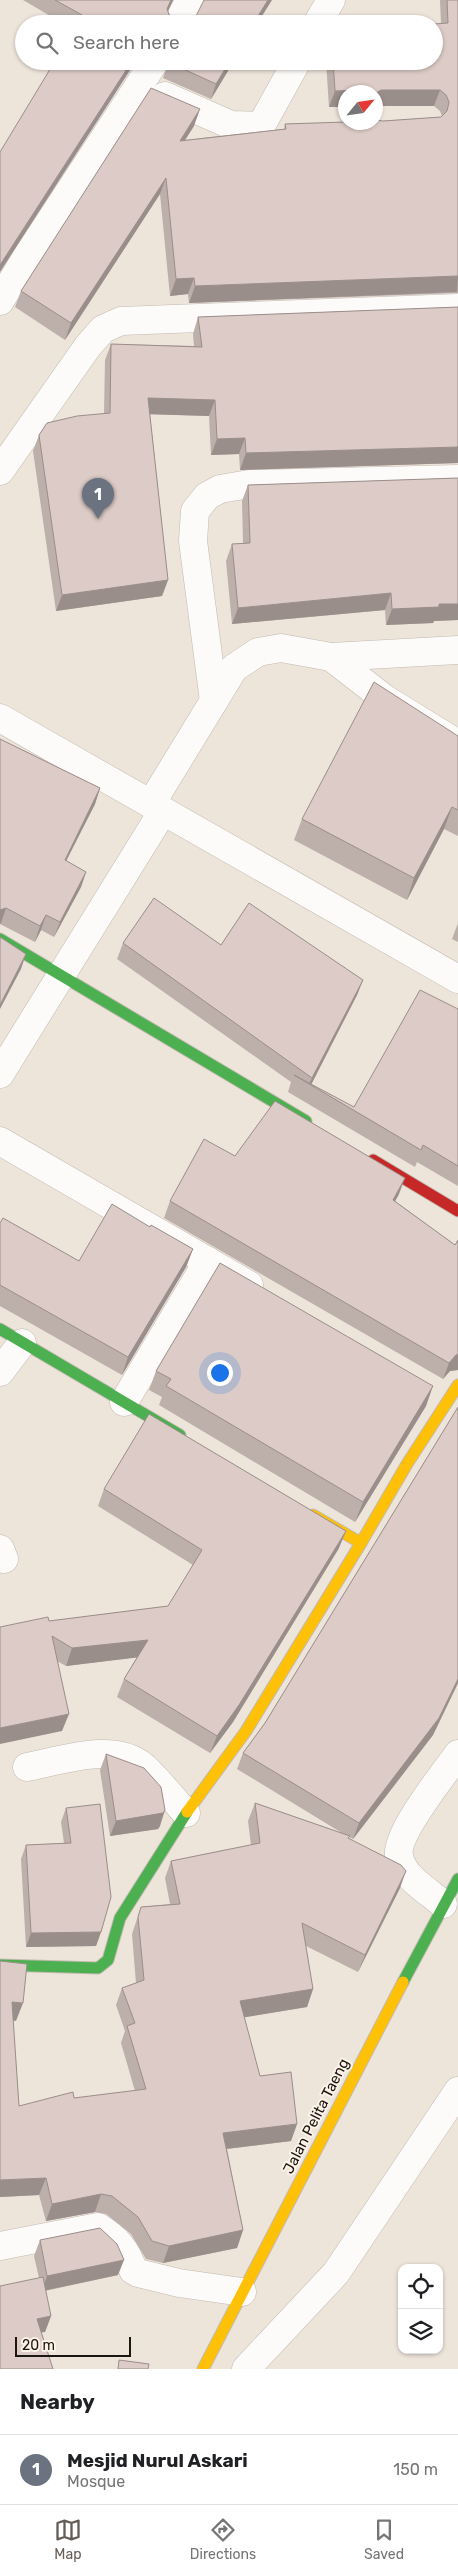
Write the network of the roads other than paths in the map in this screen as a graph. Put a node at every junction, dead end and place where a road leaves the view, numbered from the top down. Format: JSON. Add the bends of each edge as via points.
{"nodes":[{"id":1,"x":190,"y":0,"type":"edge"},
{"id":2,"x":330,"y":0,"type":"edge"},
{"id":3,"x":182,"y":15,"type":"edge"},
{"id":4,"x":322,"y":15,"type":"edge"},
{"id":5,"x":149,"y":70,"type":"edge"},
{"id":6,"x":292,"y":70,"type":"edge"},
{"id":7,"x":140,"y":85,"type":"junction"},
{"id":8,"x":291,"y":124,"type":"edge"},
{"id":9,"x":261,"y":126,"type":"junction"},
{"id":10,"x":0,"y":301,"type":"edge"},
{"id":11,"x":458,"y":308,"type":"edge"},
{"id":12,"x":0,"y":471,"type":"edge"},
{"id":13,"x":458,"y":479,"type":"edge"},
{"id":14,"x":458,"y":650,"type":"edge"},
{"id":15,"x":331,"y":657,"type":"junction"},
{"id":16,"x":214,"y":701,"type":"junction"},
{"id":17,"x":0,"y":718,"type":"edge"},
{"id":18,"x":458,"y":744,"type":"edge"},
{"id":19,"x":157,"y":807,"type":"junction"},
{"id":20,"x":0,"y":939,"type":"edge"},
{"id":21,"x":60,"y":975,"type":"junction"},
{"id":22,"x":458,"y":979,"type":"edge"},
{"id":23,"x":0,"y":1074,"type":"edge"},
{"id":24,"x":314,"y":1125,"type":"edge"},
{"id":25,"x":0,"y":1141,"type":"edge"},
{"id":26,"x":365,"y":1155,"type":"edge"},
{"id":27,"x":458,"y":1210,"type":"edge"},
{"id":28,"x":208,"y":1261,"type":"junction"},
{"id":29,"x":268,"y":1296,"type":"edge"},
{"id":30,"x":11,"y":1336,"type":"edge"},
{"id":31,"x":0,"y":1372,"type":"edge"},
{"id":32,"x":422,"y":1386,"type":"edge"},
{"id":33,"x":455,"y":1398,"type":"edge"},
{"id":34,"x":124,"y":1402,"type":"junction"},
{"id":35,"x":192,"y":1442,"type":"edge"},
{"id":36,"x":302,"y":1508,"type":"edge"},
{"id":37,"x":361,"y":1543,"type":"junction"},
{"id":38,"x":458,"y":1754,"type":"edge"},
{"id":39,"x":27,"y":1767,"type":"dead end"},
{"id":40,"x":186,"y":1814,"type":"junction"},
{"id":41,"x":458,"y":1879,"type":"edge"},
{"id":42,"x":443,"y":1904,"type":"junction"},
{"id":43,"x":0,"y":1965,"type":"edge"},
{"id":44,"x":458,"y":2090,"type":"edge"},
{"id":45,"x":0,"y":2246,"type":"edge"},
{"id":46,"x":242,"y":2292,"type":"junction"},
{"id":47,"x":203,"y":2369,"type":"edge"},
{"id":48,"x":246,"y":2369,"type":"edge"}],
"edges":[{"from":1,"to":3,"type":"street"},
{"from":2,"to":4,"type":"street"},
{"from":5,"to":7,"type":"street"},
{"from":6,"to":9,"type":"street"},
{"from":7,"to":9,"type":"street","via":[[232,124]]},
{"from":7,"to":10,"type":"street"},
{"from":8,"to":9,"type":"street"},
{"from":11,"to":12,"type":"street","via":[[121,321],[103,329],[88,346]]},
{"from":13,"to":16,"type":"street","via":[[249,484],[220,489],[207,496],[194,511],[193,541]]},
{"from":14,"to":15,"type":"street"},
{"from":15,"to":16,"type":"street","via":[[288,648],[258,652],[234,668]]},
{"from":15,"to":18,"type":"street","via":[[385,699]]},
{"from":16,"to":19,"type":"street"},
{"from":17,"to":19,"type":"street"},
{"from":19,"to":21,"type":"street"},
{"from":19,"to":22,"type":"street"},
{"from":20,"to":21,"type":"street"},
{"from":21,"to":23,"type":"street"},
{"from":21,"to":24,"type":"street"},
{"from":25,"to":28,"type":"street"},
{"from":26,"to":27,"type":"street"},
{"from":28,"to":29,"type":"street"},
{"from":28,"to":34,"type":"street"},
{"from":30,"to":31,"type":"street"},
{"from":30,"to":34,"type":"street"},
{"from":32,"to":33,"type":"street"},
{"from":33,"to":37,"type":"street","via":[[407,1464]]},
{"from":34,"to":35,"type":"street"},
{"from":36,"to":37,"type":"street"},
{"from":37,"to":40,"type":"street","via":[[246,1731]]},
{"from":38,"to":42,"type":"street","via":[[413,1818],[399,1848],[399,1857],[412,1879]]},
{"from":39,"to":40,"type":"street","via":[[97,1754],[121,1757],[142,1766]]},
{"from":40,"to":43,"type":"street","via":[[120,1918],[108,1960],[98,1968]]},
{"from":41,"to":42,"type":"street","name":"Jalan Pelita Taeng"},
{"from":42,"to":46,"type":"street","name":"Jalan Pelita Taeng"},
{"from":44,"to":48,"type":"street","via":[[336,2273]]},
{"from":45,"to":46,"type":"street","via":[[98,2227],[112,2235],[128,2255],[132,2270],[138,2273]]},
{"from":46,"to":47,"type":"street","name":"Jalan Pelita Taeng"}]}
